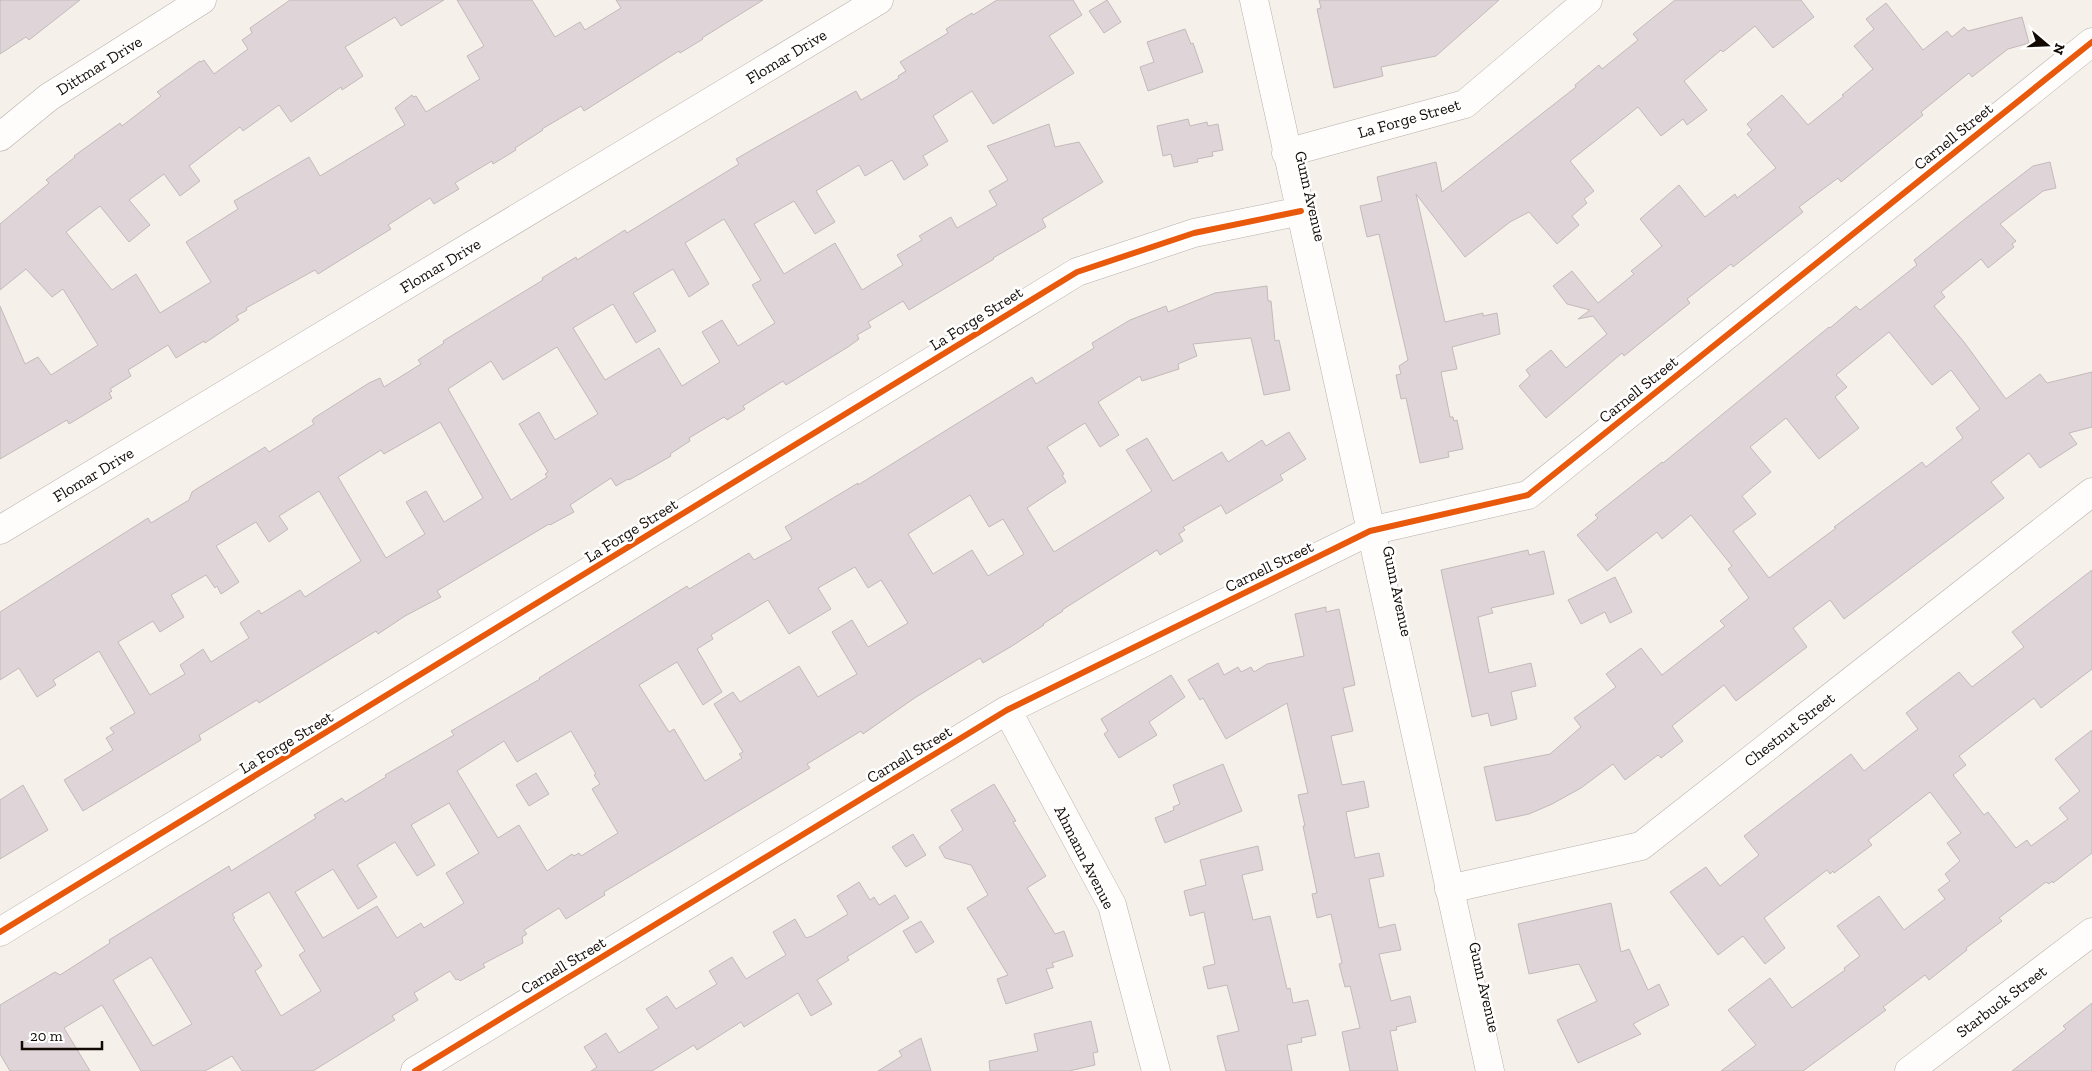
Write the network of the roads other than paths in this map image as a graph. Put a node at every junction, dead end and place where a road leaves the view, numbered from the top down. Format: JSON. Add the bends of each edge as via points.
{"nodes":[{"id":1,"x":202,"y":0,"type":"edge"},
{"id":2,"x":879,"y":0,"type":"edge"},
{"id":3,"x":1254,"y":0,"type":"edge"},
{"id":4,"x":1588,"y":0,"type":"edge"},
{"id":5,"x":2092,"y":42,"type":"edge"},
{"id":6,"x":0,"y":137,"type":"edge"},
{"id":7,"x":1286,"y":153,"type":"junction"},
{"id":8,"x":1301,"y":212,"type":"junction"},
{"id":9,"x":2092,"y":492,"type":"edge"},
{"id":10,"x":0,"y":530,"type":"edge"},
{"id":11,"x":1370,"y":531,"type":"junction"},
{"id":12,"x":1007,"y":710,"type":"junction"},
{"id":13,"x":1449,"y":889,"type":"junction"},
{"id":14,"x":0,"y":932,"type":"edge"},
{"id":15,"x":2092,"y":932,"type":"edge"},
{"id":16,"x":415,"y":1071,"type":"edge"},
{"id":17,"x":1156,"y":1071,"type":"edge"},
{"id":18,"x":1490,"y":1071,"type":"edge"},
{"id":19,"x":1909,"y":1071,"type":"edge"}],
"edges":[{"from":1,"to":6,"type":"street","name":"Dittmar Drive","via":[[50,97]]},
{"from":2,"to":10,"type":"street","name":"Flomar Drive"},
{"from":3,"to":7,"type":"street","name":"Gunn Avenue"},
{"from":4,"to":7,"type":"street","name":"La Forge Street","via":[[1465,104]]},
{"from":5,"to":11,"type":"street","name":"Carnell Street","via":[[1528,495]]},
{"from":7,"to":8,"type":"street","name":"Gunn Avenue"},
{"from":8,"to":11,"type":"street","name":"Gunn Avenue"},
{"from":8,"to":14,"type":"street","name":"La Forge Street","via":[[1194,233],[1077,272]]},
{"from":9,"to":13,"type":"street","name":"Chestnut Street","via":[[1641,846]]},
{"from":11,"to":12,"type":"street","name":"Carnell Street"},
{"from":11,"to":13,"type":"street","name":"Gunn Avenue"},
{"from":12,"to":16,"type":"street","name":"Carnell Street"},
{"from":12,"to":17,"type":"street","name":"Ahmann Avenue","via":[[1112,904]]},
{"from":13,"to":18,"type":"street","name":"Gunn Avenue"},
{"from":15,"to":19,"type":"street","name":"Starbuck Street"}]}
